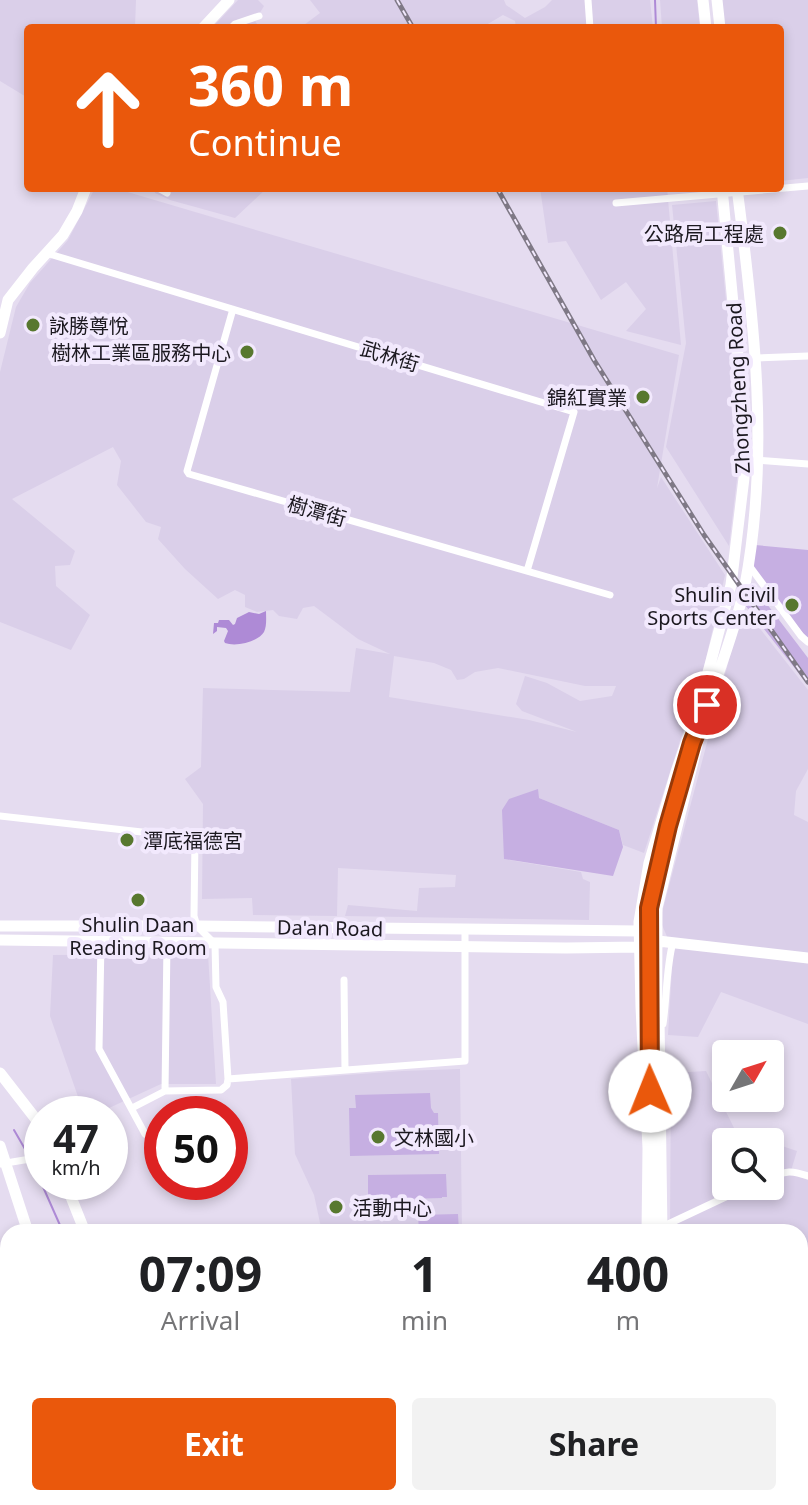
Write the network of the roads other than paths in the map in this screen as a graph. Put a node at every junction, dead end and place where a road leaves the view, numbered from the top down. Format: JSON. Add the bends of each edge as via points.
{"nodes":[{"id":1,"x":229,"y":0,"type":"edge"},
{"id":2,"x":588,"y":0,"type":"edge"},
{"id":3,"x":703,"y":0,"type":"edge"},
{"id":4,"x":717,"y":0,"type":"edge"},
{"id":5,"x":259,"y":16,"type":"dead end"},
{"id":6,"x":207,"y":24,"type":"edge"},
{"id":7,"x":235,"y":24,"type":"edge"},
{"id":8,"x":590,"y":24,"type":"edge"},
{"id":9,"x":706,"y":24,"type":"edge"},
{"id":10,"x":720,"y":24,"type":"edge"},
{"id":11,"x":808,"y":186,"type":"edge"},
{"id":12,"x":784,"y":187,"type":"edge"},
{"id":13,"x":84,"y":192,"type":"edge"},
{"id":14,"x":164,"y":192,"type":"edge"},
{"id":15,"x":713,"y":192,"type":"edge"},
{"id":16,"x":722,"y":192,"type":"edge"},
{"id":17,"x":737,"y":192,"type":"edge"},
{"id":18,"x":167,"y":193,"type":"dead end"},
{"id":19,"x":616,"y":203,"type":"dead end"},
{"id":20,"x":743,"y":229,"type":"junction"},
{"id":21,"x":726,"y":230,"type":"junction"},
{"id":22,"x":46,"y":253,"type":"junction"},
{"id":23,"x":5,"y":297,"type":"edge"},
{"id":24,"x":233,"y":309,"type":"junction"},
{"id":25,"x":0,"y":333,"type":"edge"},
{"id":26,"x":808,"y":356,"type":"edge"},
{"id":27,"x":755,"y":358,"type":"junction"},
{"id":28,"x":757,"y":460,"type":"junction"},
{"id":29,"x":808,"y":464,"type":"edge"},
{"id":30,"x":736,"y":548,"type":"junction"},
{"id":31,"x":750,"y":551,"type":"junction"},
{"id":32,"x":748,"y":564,"type":"junction"},
{"id":33,"x":527,"y":571,"type":"junction"},
{"id":34,"x":610,"y":595,"type":"dead end"},
{"id":35,"x":808,"y":642,"type":"edge"},
{"id":36,"x":704,"y":704,"type":"junction"},
{"id":37,"x":0,"y":816,"type":"edge"},
{"id":38,"x":0,"y":926,"type":"edge"},
{"id":39,"x":197,"y":926,"type":"junction"},
{"id":40,"x":465,"y":930,"type":"junction"},
{"id":41,"x":639,"y":931,"type":"junction"},
{"id":42,"x":0,"y":940,"type":"edge"},
{"id":43,"x":658,"y":941,"type":"junction"},
{"id":44,"x":101,"y":942,"type":"junction"},
{"id":45,"x":673,"y":942,"type":"junction"},
{"id":46,"x":167,"y":943,"type":"junction"},
{"id":47,"x":215,"y":944,"type":"junction"},
{"id":48,"x":465,"y":947,"type":"junction"},
{"id":49,"x":640,"y":947,"type":"junction"},
{"id":50,"x":808,"y":958,"type":"edge"},
{"id":51,"x":344,"y":980,"type":"dead end"},
{"id":52,"x":657,"y":983,"type":"junction"},
{"id":53,"x":662,"y":1030,"type":"junction"},
{"id":54,"x":345,"y":1070,"type":"junction"},
{"id":55,"x":0,"y":1073,"type":"edge"},
{"id":56,"x":228,"y":1079,"type":"junction"},
{"id":57,"x":165,"y":1091,"type":"junction"},
{"id":58,"x":24,"y":1104,"type":"edge"},
{"id":59,"x":132,"y":1108,"type":"junction"},
{"id":60,"x":144,"y":1132,"type":"edge"},
{"id":61,"x":0,"y":1146,"type":"edge"},
{"id":62,"x":651,"y":1148,"type":"junction"},
{"id":63,"x":24,"y":1160,"type":"edge"},
{"id":64,"x":3,"y":1164,"type":"edge"},
{"id":65,"x":784,"y":1172,"type":"edge"},
{"id":66,"x":808,"y":1176,"type":"edge"},
{"id":67,"x":72,"y":1200,"type":"edge"},
{"id":68,"x":721,"y":1200,"type":"edge"},
{"id":69,"x":25,"y":1224,"type":"edge"},
{"id":70,"x":82,"y":1224,"type":"edge"},
{"id":71,"x":647,"y":1224,"type":"edge"},
{"id":72,"x":660,"y":1224,"type":"edge"},
{"id":73,"x":661,"y":1224,"type":"edge"},
{"id":74,"x":673,"y":1224,"type":"edge"}],
"edges":[{"from":1,"to":6,"type":"main road"},
{"from":2,"to":8,"type":"street"},
{"from":3,"to":9,"type":"main road"},
{"from":4,"to":10,"type":"main road"},
{"from":5,"to":7,"type":"street"},
{"from":11,"to":12,"type":"street"},
{"from":13,"to":22,"type":"main road","via":[[68,227]]},
{"from":14,"to":18,"type":"street"},
{"from":15,"to":19,"type":"street"},
{"from":16,"to":21,"type":"main road","name":"Zhongzheng Road"},
{"from":17,"to":20,"type":"main road","name":"Zhongzheng Road"},
{"from":20,"to":21,"type":"main road"},
{"from":20,"to":27,"type":"main road","name":"Zhongzheng Road"},
{"from":21,"to":30,"type":"main road","name":"Zhongzheng Road","via":[[743,413],[744,478]]},
{"from":22,"to":23,"type":"main road"},
{"from":22,"to":24,"type":"street","name":"武林街"},
{"from":23,"to":25,"type":"main road"},
{"from":24,"to":33,"type":"street","name":"武林街","via":[[574,412]]},
{"from":24,"to":33,"type":"street","name":"樹潭街","via":[[189,474]]},
{"from":26,"to":27,"type":"street"},
{"from":27,"to":28,"type":"main road","name":"Zhongzheng Road"},
{"from":28,"to":29,"type":"street"},
{"from":28,"to":31,"type":"main road","name":"Zhongzheng Road"},
{"from":30,"to":31,"type":"main road"},
{"from":30,"to":36,"type":"main road","name":"Zhongzheng Road"},
{"from":31,"to":32,"type":"main road","name":"Zhongzheng Road"},
{"from":32,"to":35,"type":"street"},
{"from":32,"to":36,"type":"main road","name":"Zhongzheng Road","via":[[742,597]]},
{"from":33,"to":34,"type":"street","name":"樹潭街"},
{"from":36,"to":41,"type":"main road","name":"Zhongzheng Road","via":[[676,772],[649,863]]},
{"from":36,"to":43,"type":"main road","name":"Zhongzheng Road","via":[[657,908]]},
{"from":36,"to":62,"type":"main road","via":[[649,908]]},
{"from":37,"to":39,"type":"street","via":[[195,838]]},
{"from":38,"to":39,"type":"main road","name":"Da'an Road"},
{"from":39,"to":40,"type":"main road","name":"Da'an Road"},
{"from":39,"to":47,"type":"street"},
{"from":40,"to":41,"type":"main road","name":"Da'an Road"},
{"from":40,"to":48,"type":"street"},
{"from":41,"to":43,"type":"main road","name":"Da'an Road"},
{"from":41,"to":49,"type":"main road","name":"Zhongzheng Road"},
{"from":42,"to":44,"type":"main road","name":"Da'an Road"},
{"from":43,"to":45,"type":"main road","name":"Da'an Road"},
{"from":43,"to":49,"type":"main road","name":"Da'an Road"},
{"from":43,"to":52,"type":"main road","name":"Zhongzheng Road"},
{"from":44,"to":46,"type":"main road","name":"Da'an Road"},
{"from":44,"to":59,"type":"street","via":[[99,1049]]},
{"from":45,"to":50,"type":"main road","name":"Da'an Road"},
{"from":45,"to":53,"type":"street"},
{"from":46,"to":47,"type":"main road","name":"Da'an Road"},
{"from":46,"to":57,"type":"street"},
{"from":47,"to":48,"type":"main road","name":"Da'an Road"},
{"from":47,"to":56,"type":"street"},
{"from":48,"to":49,"type":"main road","name":"Da'an Road"},
{"from":48,"to":54,"type":"street","via":[[465,1061]]},
{"from":49,"to":62,"type":"main road","name":"Zhongzheng Road"},
{"from":51,"to":54,"type":"street"},
{"from":52,"to":53,"type":"street"},
{"from":52,"to":62,"type":"main road","name":"Zhongzheng Road"},
{"from":53,"to":73,"type":"street"},
{"from":54,"to":56,"type":"street"},
{"from":55,"to":58,"type":"main road"},
{"from":56,"to":57,"type":"street","via":[[221,1090]]},
{"from":57,"to":59,"type":"street"},
{"from":59,"to":60,"type":"street"},
{"from":61,"to":64,"type":"main road"},
{"from":62,"to":71,"type":"main road"},
{"from":62,"to":72,"type":"main road"},
{"from":63,"to":64,"type":"street"},
{"from":64,"to":69,"type":"main road"},
{"from":65,"to":66,"type":"street"},
{"from":67,"to":70,"type":"main road"},
{"from":68,"to":74,"type":"street"}]}
